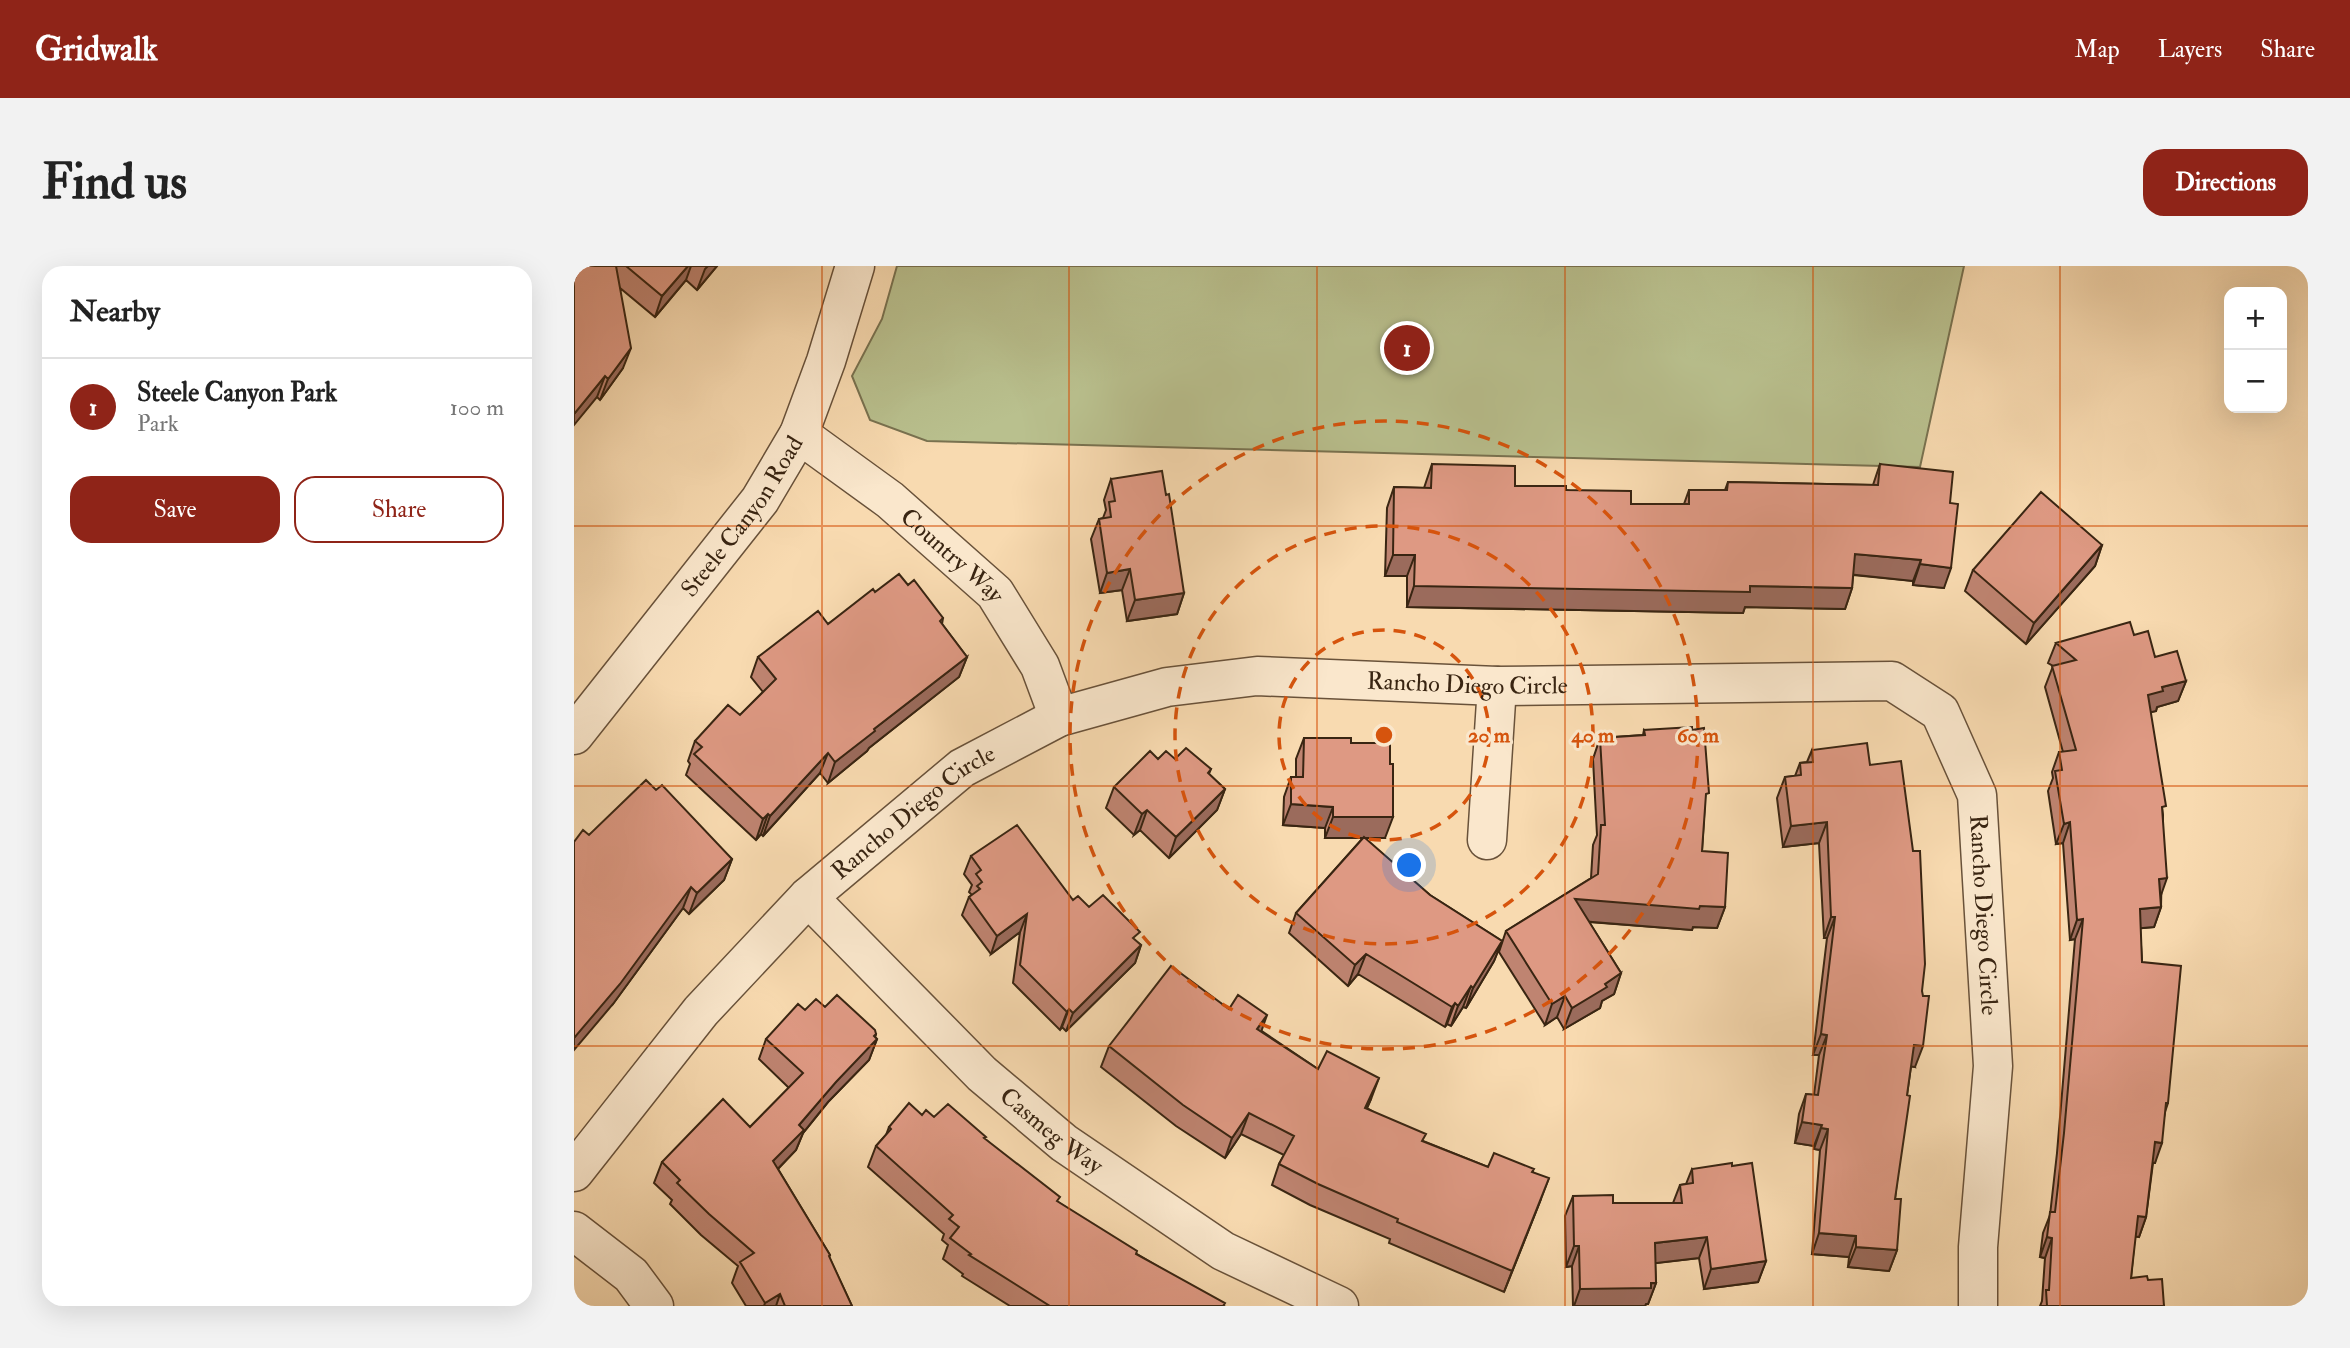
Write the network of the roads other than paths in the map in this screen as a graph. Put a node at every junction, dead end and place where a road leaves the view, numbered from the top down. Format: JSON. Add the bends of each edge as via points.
{"nodes":[{"id":1,"x":855,"y":266,"type":"edge"},
{"id":2,"x":799,"y":434,"type":"junction"},
{"id":3,"x":1497,"y":686,"type":"junction"},
{"id":4,"x":1059,"y":717,"type":"junction"},
{"id":5,"x":574,"y":735,"type":"edge"},
{"id":6,"x":1487,"y":840,"type":"dead end"},
{"id":7,"x":808,"y":897,"type":"junction"},
{"id":8,"x":574,"y":1172,"type":"edge"},
{"id":9,"x":574,"y":1231,"type":"edge"},
{"id":10,"x":654,"y":1306,"type":"edge"},
{"id":11,"x":1339,"y":1306,"type":"edge"},
{"id":12,"x":1978,"y":1306,"type":"edge"}],
"edges":[{"from":1,"to":2,"type":"street","name":"Steele Canyon Road"},
{"from":2,"to":4,"type":"street","name":"Country Way","via":[[890,500],[995,593],[1040,666]]},
{"from":2,"to":5,"type":"street","name":"Steele Canyon Road","via":[[760,500]]},
{"from":3,"to":4,"type":"street","name":"Rancho Diego Circle","via":[[1257,676],[1167,687]]},
{"from":3,"to":6,"type":"street"},
{"from":3,"to":12,"type":"street","name":"Rancho Diego Circle","via":[[1892,681],[1940,712],[1978,795],[1993,1066],[1978,1247]]},
{"from":4,"to":7,"type":"street","name":"Rancho Diego Circle","via":[[962,768]]},
{"from":7,"to":8,"type":"street","name":"Rancho Diego Circle","via":[[701,1011]]},
{"from":7,"to":11,"type":"street","name":"Casmeg Way","via":[[982,1074],[1064,1143],[1223,1251]]},
{"from":9,"to":10,"type":"street","via":[[631,1275]]}]}
